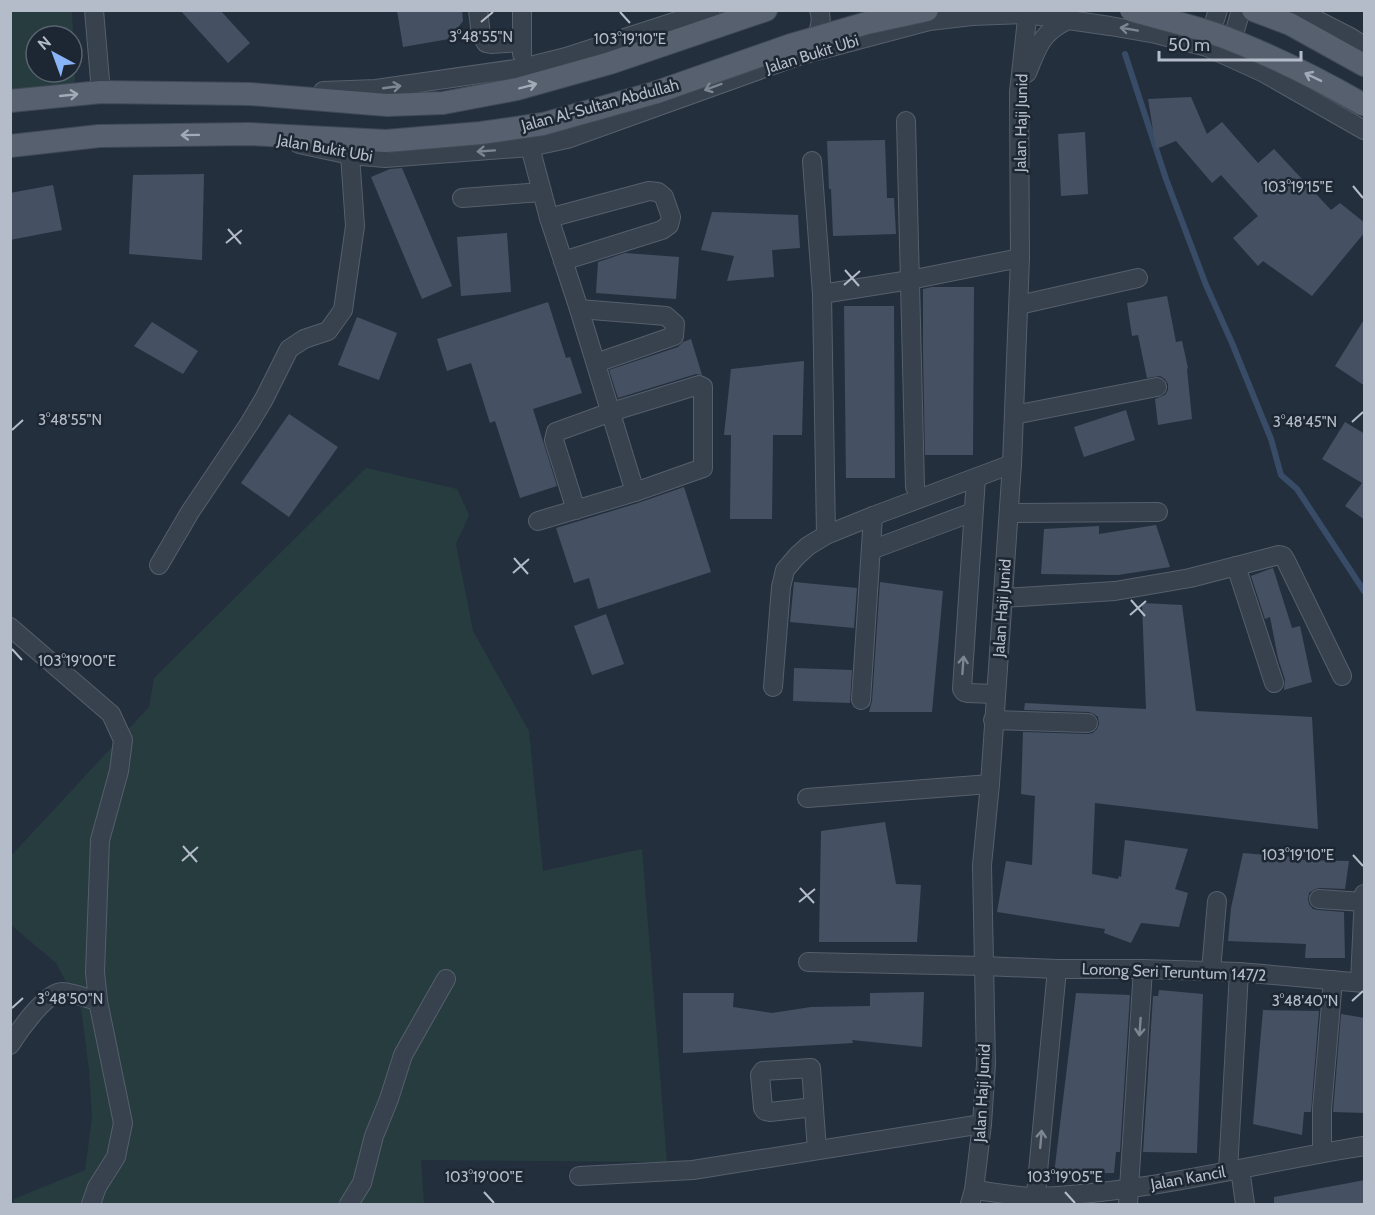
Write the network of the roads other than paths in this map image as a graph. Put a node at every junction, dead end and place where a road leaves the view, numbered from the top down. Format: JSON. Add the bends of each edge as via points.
{"nodes":[{"id":1,"x":94,"y":10,"type":"edge"},
{"id":2,"x":478,"y":10,"type":"edge"},
{"id":3,"x":711,"y":10,"type":"edge"},
{"id":4,"x":766,"y":10,"type":"edge"},
{"id":5,"x":819,"y":10,"type":"edge"},
{"id":6,"x":1131,"y":10,"type":"edge"},
{"id":7,"x":1218,"y":10,"type":"edge"},
{"id":8,"x":1241,"y":10,"type":"edge"},
{"id":9,"x":1253,"y":10,"type":"edge"},
{"id":10,"x":1297,"y":10,"type":"edge"},
{"id":11,"x":1323,"y":10,"type":"edge"},
{"id":12,"x":527,"y":11,"type":"edge"},
{"id":13,"x":1027,"y":12,"type":"edge"},
{"id":14,"x":928,"y":16,"type":"edge"},
{"id":15,"x":1068,"y":20,"type":"junction"},
{"id":16,"x":1357,"y":41,"type":"edge"},
{"id":17,"x":522,"y":42,"type":"junction"},
{"id":18,"x":1207,"y":47,"type":"junction"},
{"id":19,"x":801,"y":55,"type":"junction"},
{"id":20,"x":1227,"y":55,"type":"junction"},
{"id":21,"x":1365,"y":65,"type":"edge"},
{"id":22,"x":522,"y":68,"type":"junction"},
{"id":23,"x":101,"y":92,"type":"junction"},
{"id":24,"x":1019,"y":92,"type":"junction"},
{"id":25,"x":250,"y":94,"type":"junction"},
{"id":26,"x":10,"y":101,"type":"edge"},
{"id":27,"x":1365,"y":105,"type":"edge"},
{"id":28,"x":906,"y":120,"type":"dead end"},
{"id":29,"x":1365,"y":130,"type":"edge"},
{"id":30,"x":249,"y":134,"type":"junction"},
{"id":31,"x":530,"y":147,"type":"junction"},
{"id":32,"x":13,"y":148,"type":"edge"},
{"id":33,"x":350,"y":154,"type":"junction"},
{"id":34,"x":812,"y":160,"type":"dead end"},
{"id":35,"x":542,"y":192,"type":"junction"},
{"id":36,"x":462,"y":198,"type":"dead end"},
{"id":37,"x":549,"y":218,"type":"junction"},
{"id":38,"x":1020,"y":258,"type":"junction"},
{"id":39,"x":563,"y":261,"type":"junction"},
{"id":40,"x":1138,"y":278,"type":"dead end"},
{"id":41,"x":910,"y":280,"type":"junction"},
{"id":42,"x":822,"y":294,"type":"junction"},
{"id":43,"x":1019,"y":305,"type":"junction"},
{"id":44,"x":579,"y":309,"type":"junction"},
{"id":45,"x":596,"y":363,"type":"junction"},
{"id":46,"x":1157,"y":387,"type":"dead end"},
{"id":47,"x":611,"y":412,"type":"junction"},
{"id":48,"x":1014,"y":415,"type":"junction"},
{"id":49,"x":1012,"y":464,"type":"junction"},
{"id":50,"x":975,"y":478,"type":"junction"},
{"id":51,"x":915,"y":487,"type":"dead end"},
{"id":52,"x":635,"y":492,"type":"junction"},
{"id":53,"x":576,"y":510,"type":"junction"},
{"id":54,"x":973,"y":512,"type":"junction"},
{"id":55,"x":1009,"y":513,"type":"junction"},
{"id":56,"x":1158,"y":513,"type":"dead end"},
{"id":57,"x":873,"y":516,"type":"junction"},
{"id":58,"x":538,"y":521,"type":"dead end"},
{"id":59,"x":826,"y":535,"type":"junction"},
{"id":60,"x":870,"y":550,"type":"junction"},
{"id":61,"x":159,"y":565,"type":"dead end"},
{"id":62,"x":1236,"y":566,"type":"junction"},
{"id":63,"x":1003,"y":598,"type":"junction"},
{"id":64,"x":10,"y":627,"type":"edge"},
{"id":65,"x":1342,"y":676,"type":"dead end"},
{"id":66,"x":1274,"y":683,"type":"dead end"},
{"id":67,"x":773,"y":687,"type":"dead end"},
{"id":68,"x":995,"y":694,"type":"junction"},
{"id":69,"x":861,"y":700,"type":"dead end"},
{"id":70,"x":993,"y":720,"type":"junction"},
{"id":71,"x":1088,"y":723,"type":"dead end"},
{"id":72,"x":990,"y":784,"type":"junction"},
{"id":73,"x":807,"y":798,"type":"dead end"},
{"id":74,"x":1365,"y":894,"type":"edge"},
{"id":75,"x":1319,"y":899,"type":"dead end"},
{"id":76,"x":1217,"y":901,"type":"dead end"},
{"id":77,"x":1364,"y":902,"type":"edge"},
{"id":78,"x":808,"y":962,"type":"dead end"},
{"id":79,"x":984,"y":966,"type":"junction"},
{"id":80,"x":1057,"y":969,"type":"junction"},
{"id":81,"x":1143,"y":969,"type":"junction"},
{"id":82,"x":1211,"y":971,"type":"junction"},
{"id":83,"x":1239,"y":972,"type":"junction"},
{"id":84,"x":446,"y":979,"type":"dead end"},
{"id":85,"x":1333,"y":980,"type":"junction"},
{"id":86,"x":1362,"y":982,"type":"edge"},
{"id":87,"x":98,"y":1001,"type":"junction"},
{"id":88,"x":10,"y":1045,"type":"edge"},
{"id":89,"x":814,"y":1107,"type":"dead end"},
{"id":90,"x":982,"y":1124,"type":"junction"},
{"id":91,"x":1365,"y":1146,"type":"edge"},
{"id":92,"x":817,"y":1150,"type":"junction"},
{"id":93,"x":1322,"y":1152,"type":"junction"},
{"id":94,"x":1234,"y":1170,"type":"junction"},
{"id":95,"x":579,"y":1176,"type":"dead end"},
{"id":96,"x":1129,"y":1196,"type":"edge"},
{"id":97,"x":972,"y":1197,"type":"edge"},
{"id":98,"x":1035,"y":1201,"type":"edge"},
{"id":99,"x":91,"y":1204,"type":"edge"},
{"id":100,"x":349,"y":1204,"type":"edge"},
{"id":101,"x":1245,"y":1204,"type":"edge"}],
"edges":[{"from":1,"to":23,"type":"street"},
{"from":2,"to":17,"type":"street","via":[[481,36],[486,43]]},
{"from":3,"to":22,"type":"street"},
{"from":25,"to":4,"type":"main road","one_way":true,"via":[[387,105],[443,103],[517,89],[610,63]]},
{"from":5,"to":19,"type":"street","via":[[822,19],[818,34]]},
{"from":27,"to":6,"type":"main road","one_way":true,"bridge":true,"via":[[1297,69],[1222,37]]},
{"from":7,"to":18,"type":"street"},
{"from":8,"to":20,"type":"street"},
{"from":9,"to":21,"type":"main road","via":[[1290,24]]},
{"from":10,"to":16,"type":"street"},
{"from":11,"to":16,"type":"street"},
{"from":12,"to":17,"type":"street"},
{"from":13,"to":14,"type":"street","name":"Jalan Bukit Ubi"},
{"from":13,"to":15,"type":"street","name":"Jalan Bukit Ubi"},
{"from":13,"to":24,"type":"street","name":"Jalan Haji Junid"},
{"from":14,"to":19,"type":"street","name":"Jalan Bukit Ubi"},
{"from":14,"to":30,"type":"main road","name":"Jalan Al-Sultan Abdullah","bridge":true,"via":[[856,26],[654,93],[543,124],[481,134],[386,141]]},
{"from":18,"to":15,"type":"street","name":"Jalan Bukit Ubi","one_way":true,"via":[[1156,34]]},
{"from":15,"to":24,"type":"street","via":[[1055,26],[1040,42]]},
{"from":17,"to":22,"type":"street"},
{"from":18,"to":20,"type":"street","name":"Jalan Bukit Ubi"},
{"from":19,"to":31,"type":"street","name":"Jalan Bukit Ubi","one_way":true,"via":[[567,139]]},
{"from":20,"to":29,"type":"street","name":"Jalan Bukit Ubi"},
{"from":25,"to":22,"type":"street","one_way":true,"via":[[376,89]]},
{"from":23,"to":25,"type":"main road"},
{"from":26,"to":23,"type":"main road","one_way":true},
{"from":24,"to":38,"type":"street","name":"Jalan Haji Junid"},
{"from":28,"to":41,"type":"street"},
{"from":30,"to":32,"type":"main road","name":"Jalan Al-Sultan Abdullah","one_way":true,"via":[[99,136]]},
{"from":30,"to":33,"type":"street","name":"Jalan Bukit Ubi"},
{"from":31,"to":33,"type":"street","name":"Jalan Bukit Ubi","one_way":true,"via":[[385,158]]},
{"from":31,"to":35,"type":"street"},
{"from":33,"to":61,"type":"street","via":[[355,226],[343,310],[328,331],[289,349],[249,424]]},
{"from":34,"to":42,"type":"street"},
{"from":35,"to":36,"type":"street"},
{"from":35,"to":37,"type":"street"},
{"from":37,"to":39,"type":"street"},
{"from":37,"to":39,"type":"street","via":[[649,191],[664,197],[671,217],[662,230]]},
{"from":38,"to":41,"type":"street"},
{"from":38,"to":43,"type":"street","name":"Jalan Haji Junid"},
{"from":39,"to":44,"type":"street"},
{"from":40,"to":43,"type":"street"},
{"from":41,"to":42,"type":"street"},
{"from":41,"to":51,"type":"street"},
{"from":42,"to":59,"type":"street"},
{"from":43,"to":48,"type":"street","name":"Jalan Haji Junid"},
{"from":44,"to":45,"type":"street"},
{"from":44,"to":45,"type":"street","via":[[666,316],[675,324],[674,336]]},
{"from":45,"to":47,"type":"street"},
{"from":46,"to":48,"type":"street"},
{"from":47,"to":52,"type":"street"},
{"from":47,"to":52,"type":"street","via":[[703,387],[703,468]]},
{"from":47,"to":53,"type":"street","via":[[556,432],[554,440]]},
{"from":48,"to":49,"type":"street","name":"Jalan Haji Junid"},
{"from":49,"to":50,"type":"street"},
{"from":49,"to":55,"type":"street","name":"Jalan Haji Junid"},
{"from":50,"to":54,"type":"street"},
{"from":50,"to":57,"type":"street"},
{"from":52,"to":53,"type":"street"},
{"from":53,"to":58,"type":"street"},
{"from":54,"to":60,"type":"street"},
{"from":68,"to":54,"type":"street","one_way":true,"via":[[968,693],[962,689]]},
{"from":55,"to":56,"type":"street"},
{"from":55,"to":63,"type":"street","name":"Jalan Haji Junid"},
{"from":57,"to":59,"type":"street"},
{"from":57,"to":60,"type":"street"},
{"from":59,"to":67,"type":"street","via":[[808,546],[785,570]]},
{"from":60,"to":69,"type":"street"},
{"from":62,"to":63,"type":"street","via":[[1115,591]]},
{"from":62,"to":65,"type":"street","via":[[1283,556]]},
{"from":62,"to":66,"type":"street"},
{"from":63,"to":68,"type":"street","name":"Jalan Haji Junid"},
{"from":64,"to":87,"type":"street","via":[[111,714],[123,740],[119,771],[100,840],[95,972]]},
{"from":68,"to":70,"type":"street","name":"Jalan Haji Junid"},
{"from":70,"to":71,"type":"street"},
{"from":70,"to":72,"type":"street","name":"Jalan Haji Junid"},
{"from":72,"to":73,"type":"street"},
{"from":72,"to":79,"type":"street","name":"Jalan Haji Junid","via":[[982,865]]},
{"from":74,"to":77,"type":"street"},
{"from":75,"to":77,"type":"street"},
{"from":76,"to":82,"type":"street"},
{"from":77,"to":86,"type":"street"},
{"from":78,"to":79,"type":"street","name":"Lorong Seri Teruntum 147/2"},
{"from":79,"to":80,"type":"street","name":"Lorong Seri Teruntum 147/2"},
{"from":79,"to":90,"type":"street","name":"Jalan Haji Junid","via":[[986,1064]]},
{"from":80,"to":81,"type":"street","name":"Lorong Seri Teruntum 147/2"},
{"from":98,"to":80,"type":"street","one_way":true},
{"from":81,"to":82,"type":"street","name":"Lorong Seri Teruntum 147/2"},
{"from":81,"to":96,"type":"street","one_way":true},
{"from":82,"to":83,"type":"street","name":"Lorong Seri Teruntum 147/2"},
{"from":83,"to":85,"type":"street","name":"Lorong Seri Teruntum 147/2"},
{"from":83,"to":94,"type":"street"},
{"from":84,"to":100,"type":"street","via":[[403,1055],[374,1136],[363,1183]]},
{"from":85,"to":86,"type":"street","name":"Lorong Seri Teruntum 147/2"},
{"from":85,"to":93,"type":"street"},
{"from":87,"to":88,"type":"street","via":[[61,992],[53,994]]},
{"from":87,"to":99,"type":"street","via":[[123,1123],[116,1157]]},
{"from":89,"to":92,"type":"street"},
{"from":90,"to":92,"type":"street"},
{"from":90,"to":97,"type":"street","name":"Jalan Haji Junid"},
{"from":91,"to":93,"type":"street","name":"Jalan Kancil"},
{"from":92,"to":95,"type":"street","via":[[693,1170]]},
{"from":93,"to":94,"type":"street","name":"Jalan Kancil"},
{"from":94,"to":96,"type":"street","name":"Jalan Kancil"},
{"from":94,"to":101,"type":"street"},
{"from":96,"to":98,"type":"street","name":"Jalan Kancil"},
{"from":97,"to":98,"type":"street","name":"Jalan Kancil"}]}
